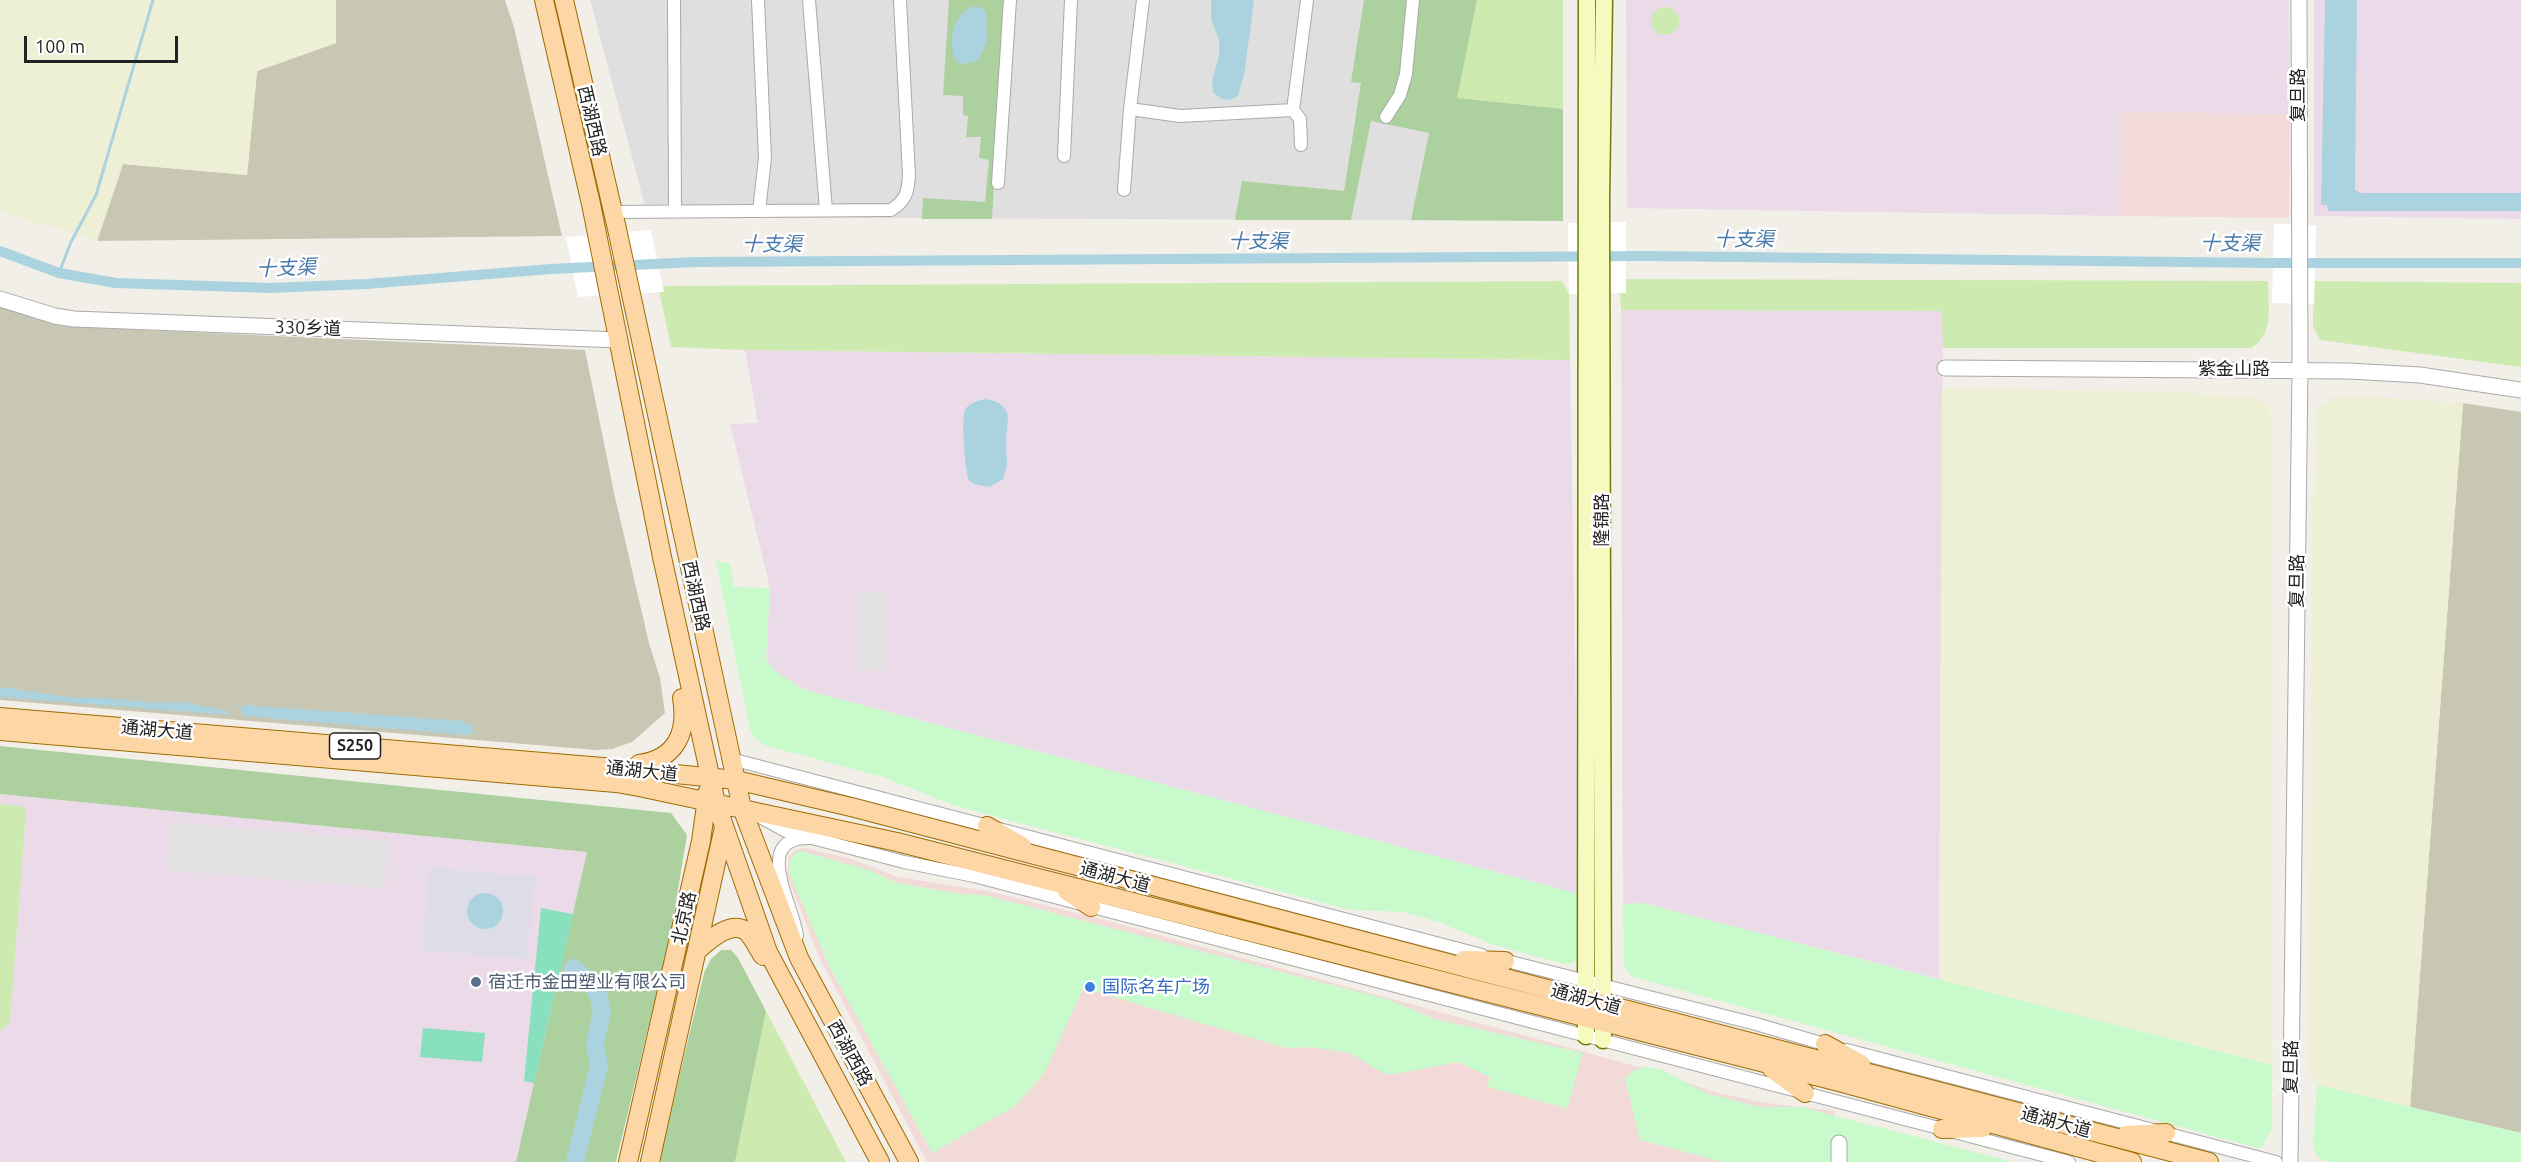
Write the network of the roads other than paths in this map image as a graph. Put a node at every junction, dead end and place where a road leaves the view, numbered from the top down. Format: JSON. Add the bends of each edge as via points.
{"nodes":[{"id":1,"x":544,"y":0,"type":"edge"},
{"id":2,"x":564,"y":0,"type":"edge"},
{"id":3,"x":674,"y":0,"type":"edge"},
{"id":4,"x":758,"y":0,"type":"edge"},
{"id":5,"x":809,"y":0,"type":"edge"},
{"id":6,"x":900,"y":0,"type":"edge"},
{"id":7,"x":1010,"y":0,"type":"edge"},
{"id":8,"x":1071,"y":0,"type":"edge"},
{"id":9,"x":1143,"y":0,"type":"edge"},
{"id":10,"x":1307,"y":0,"type":"edge"},
{"id":11,"x":1413,"y":0,"type":"edge"},
{"id":12,"x":1587,"y":0,"type":"edge"},
{"id":13,"x":1604,"y":0,"type":"edge"},
{"id":14,"x":2299,"y":0,"type":"edge"},
{"id":15,"x":1130,"y":109,"type":"junction"},
{"id":16,"x":1293,"y":110,"type":"junction"},
{"id":17,"x":1386,"y":117,"type":"dead end"},
{"id":18,"x":1301,"y":145,"type":"dead end"},
{"id":19,"x":1064,"y":156,"type":"dead end"},
{"id":20,"x":998,"y":183,"type":"dead end"},
{"id":21,"x":1124,"y":190,"type":"dead end"},
{"id":22,"x":1594,"y":199,"type":"junction"},
{"id":23,"x":826,"y":210,"type":"junction"},
{"id":24,"x":675,"y":211,"type":"junction"},
{"id":25,"x":759,"y":211,"type":"junction"},
{"id":26,"x":614,"y":221,"type":"junction"},
{"id":27,"x":0,"y":299,"type":"edge"},
{"id":28,"x":619,"y":340,"type":"junction"},
{"id":29,"x":1945,"y":368,"type":"dead end"},
{"id":30,"x":2300,"y":370,"type":"junction"},
{"id":31,"x":2521,"y":390,"type":"edge"},
{"id":32,"x":662,"y":557,"type":"junction"},
{"id":33,"x":0,"y":717,"type":"edge"},
{"id":34,"x":0,"y":731,"type":"edge"},
{"id":35,"x":731,"y":759,"type":"junction"},
{"id":36,"x":615,"y":768,"type":"junction"},
{"id":37,"x":709,"y":778,"type":"junction"},
{"id":38,"x":736,"y":780,"type":"junction"},
{"id":39,"x":711,"y":802,"type":"junction"},
{"id":40,"x":742,"y":808,"type":"junction"},
{"id":41,"x":987,"y":826,"type":"junction"},
{"id":42,"x":724,"y":827,"type":"junction"},
{"id":43,"x":812,"y":838,"type":"junction"},
{"id":44,"x":1044,"y":859,"type":"junction"},
{"id":45,"x":1056,"y":883,"type":"junction"},
{"id":46,"x":1091,"y":907,"type":"junction"},
{"id":47,"x":698,"y":951,"type":"junction"},
{"id":48,"x":799,"y":958,"type":"junction"},
{"id":49,"x":1436,"y":960,"type":"junction"},
{"id":50,"x":1505,"y":961,"type":"junction"},
{"id":51,"x":784,"y":983,"type":"junction"},
{"id":52,"x":1595,"y":993,"type":"junction"},
{"id":53,"x":1595,"y":1030,"type":"junction"},
{"id":54,"x":1825,"y":1044,"type":"junction"},
{"id":55,"x":1766,"y":1064,"type":"junction"},
{"id":56,"x":1883,"y":1077,"type":"junction"},
{"id":57,"x":1804,"y":1093,"type":"junction"},
{"id":58,"x":2000,"y":1127,"type":"junction"},
{"id":59,"x":1942,"y":1129,"type":"junction"},
{"id":60,"x":2166,"y":1133,"type":"junction"},
{"id":61,"x":2107,"y":1136,"type":"junction"},
{"id":62,"x":628,"y":1162,"type":"edge"},
{"id":63,"x":650,"y":1162,"type":"edge"},
{"id":64,"x":880,"y":1162,"type":"edge"},
{"id":65,"x":909,"y":1162,"type":"edge"},
{"id":66,"x":1839,"y":1162,"type":"edge"},
{"id":67,"x":1846,"y":1162,"type":"edge"},
{"id":68,"x":2069,"y":1162,"type":"edge"},
{"id":69,"x":2132,"y":1162,"type":"edge"},
{"id":70,"x":2209,"y":1162,"type":"edge"},
{"id":71,"x":2276,"y":1162,"type":"edge"},
{"id":72,"x":2290,"y":1162,"type":"edge"}],
"edges":[{"from":1,"to":28,"type":"main road","name":"西湖西路"},
{"from":2,"to":26,"type":"main road","name":"西湖西路"},
{"from":3,"to":24,"type":"street"},
{"from":4,"to":25,"type":"street","via":[[765,158]]},
{"from":5,"to":23,"type":"street"},
{"from":6,"to":23,"type":"street","via":[[908,192],[903,202],[891,210]]},
{"from":7,"to":20,"type":"street"},
{"from":8,"to":19,"type":"street"},
{"from":9,"to":15,"type":"street"},
{"from":10,"to":16,"type":"street"},
{"from":11,"to":17,"type":"street","via":[[1406,74],[1400,95]]},
{"from":12,"to":22,"type":"main road","name":"隆锦路"},
{"from":13,"to":22,"type":"main road","name":"隆锦路"},
{"from":14,"to":30,"type":"street","name":"复旦路"},
{"from":15,"to":16,"type":"street","via":[[1180,116]]},
{"from":15,"to":21,"type":"street"},
{"from":16,"to":18,"type":"street","via":[[1300,119]]},
{"from":22,"to":52,"type":"main road","name":"隆锦路"},
{"from":23,"to":25,"type":"street"},
{"from":24,"to":25,"type":"street"},
{"from":24,"to":26,"type":"street"},
{"from":26,"to":35,"type":"main road","name":"西湖西路"},
{"from":27,"to":28,"type":"street","name":"330乡道","via":[[74,318]]},
{"from":28,"to":32,"type":"main road","name":"西湖西路"},
{"from":29,"to":30,"type":"street","name":"紫金山路"},
{"from":30,"to":31,"type":"street","name":"紫金山路","via":[[2420,375]]},
{"from":30,"to":72,"type":"street","name":"复旦路"},
{"from":32,"to":36,"type":"main road","via":[[663,596],[684,711],[683,726],[679,740],[663,758]]},
{"from":32,"to":37,"type":"main road","name":"西湖西路"},
{"from":33,"to":36,"type":"main road","name":"通湖大道","number":"S250"},
{"from":34,"to":39,"type":"main road","name":"通湖大道","number":"S250","via":[[616,783]]},
{"from":35,"to":38,"type":"main road","name":"西湖西路"},
{"from":35,"to":41,"type":"street"},
{"from":36,"to":37,"type":"main road","name":"通湖大道","number":"S250"},
{"from":37,"to":38,"type":"main road","name":"通湖大道"},
{"from":37,"to":39,"type":"main road","name":"西湖西路"},
{"from":38,"to":40,"type":"main road","name":"西湖西路"},
{"from":38,"to":44,"type":"main road","name":"通湖大道"},
{"from":39,"to":40,"type":"main road","name":"通湖大道","number":"S250"},
{"from":39,"to":42,"type":"main road","name":"西湖西路"},
{"from":39,"to":62,"type":"main road","name":"北京路"},
{"from":40,"to":42,"type":"main road"},
{"from":40,"to":43,"type":"street","via":[[786,831]]},
{"from":40,"to":45,"type":"main road","name":"通湖大道"},
{"from":40,"to":48,"type":"main road","name":"西湖西路"},
{"from":41,"to":44,"type":"main road"},
{"from":41,"to":50,"type":"street"},
{"from":42,"to":47,"type":"main road","name":"北京路"},
{"from":42,"to":51,"type":"main road","name":"西湖西路","via":[[768,952]]},
{"from":43,"to":46,"type":"street"},
{"from":43,"to":48,"type":"street","via":[[786,843],[778,860],[795,924]]},
{"from":44,"to":49,"type":"main road","name":"通湖大道"},
{"from":45,"to":46,"type":"main road"},
{"from":45,"to":53,"type":"main road","name":"通湖大道"},
{"from":46,"to":53,"type":"street"},
{"from":47,"to":51,"type":"main road","via":[[715,935],[746,931]]},
{"from":47,"to":63,"type":"main road","name":"北京路"},
{"from":48,"to":65,"type":"main road","name":"西湖西路"},
{"from":49,"to":50,"type":"main road"},
{"from":49,"to":52,"type":"main road","name":"通湖大道"},
{"from":50,"to":52,"type":"street"},
{"from":51,"to":64,"type":"main road","name":"西湖西路"},
{"from":52,"to":53,"type":"main road","name":"隆锦路"},
{"from":52,"to":54,"type":"street","via":[[1756,1024]]},
{"from":52,"to":56,"type":"main road","name":"通湖大道"},
{"from":53,"to":55,"type":"main road","name":"通湖大道"},
{"from":53,"to":57,"type":"street"},
{"from":54,"to":56,"type":"main road"},
{"from":54,"to":60,"type":"street"},
{"from":55,"to":57,"type":"main road"},
{"from":55,"to":58,"type":"main road","name":"通湖大道"},
{"from":56,"to":61,"type":"main road","name":"通湖大道"},
{"from":57,"to":59,"type":"street"},
{"from":58,"to":59,"type":"main road"},
{"from":58,"to":69,"type":"main road","name":"通湖大道"},
{"from":59,"to":68,"type":"street"},
{"from":60,"to":61,"type":"main road"},
{"from":60,"to":71,"type":"street"},
{"from":61,"to":70,"type":"main road","name":"通湖大道"},
{"from":66,"to":67,"type":"street","via":[[1843,1144]]}]}
